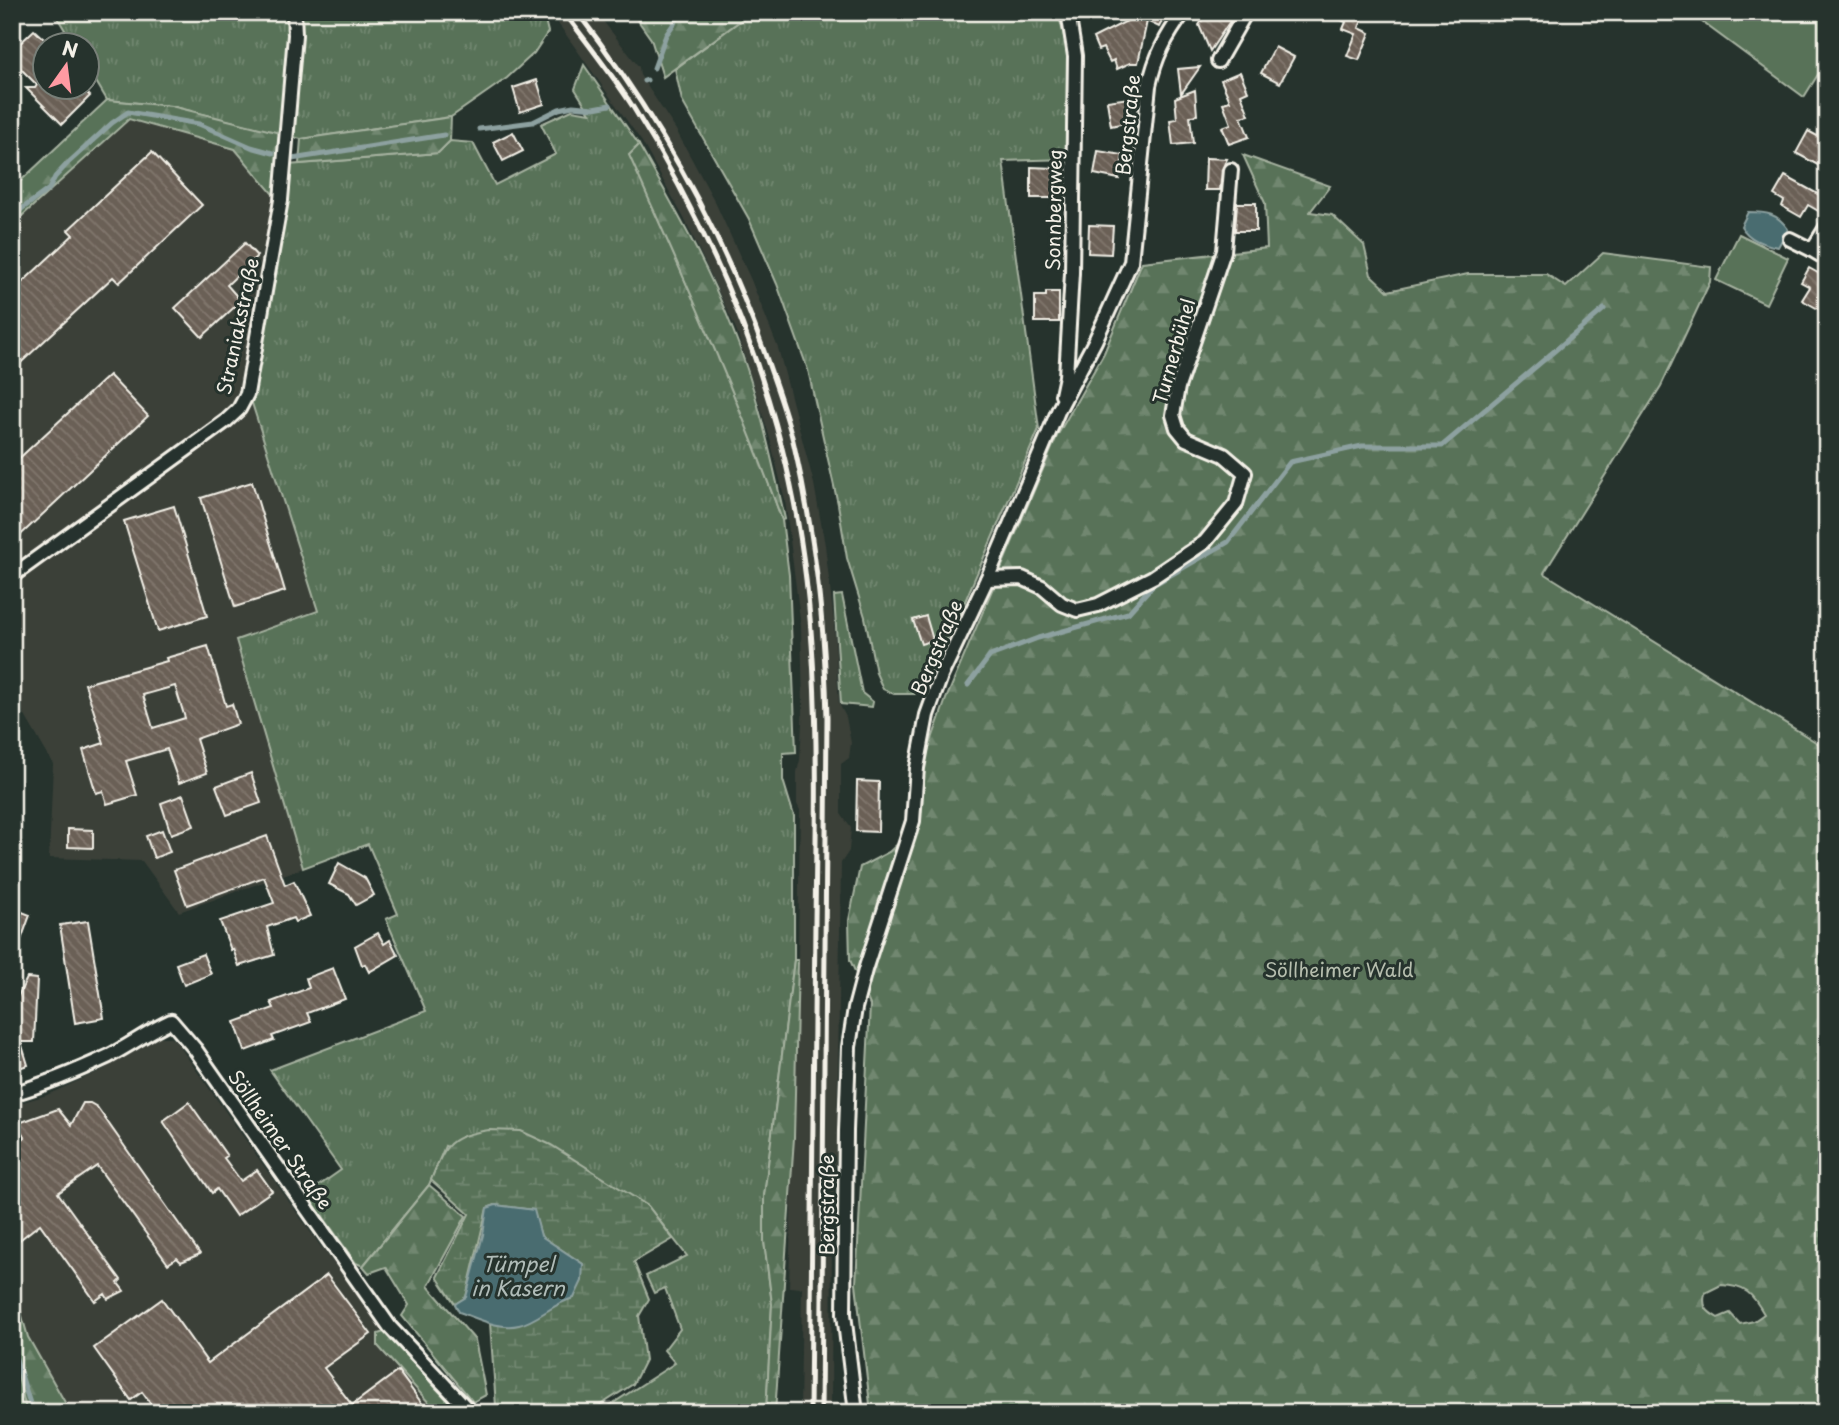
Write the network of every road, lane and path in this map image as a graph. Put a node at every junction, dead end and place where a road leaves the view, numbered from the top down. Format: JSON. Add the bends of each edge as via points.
{"nodes":[{"id":1,"x":294,"y":12,"type":"edge"},
{"id":2,"x":1068,"y":12,"type":"edge"},
{"id":3,"x":1184,"y":12,"type":"edge"},
{"id":4,"x":1246,"y":12,"type":"edge"},
{"id":5,"x":1218,"y":61,"type":"dead end"},
{"id":6,"x":1231,"y":170,"type":"dead end"},
{"id":7,"x":1827,"y":226,"type":"edge"},
{"id":8,"x":1790,"y":239,"type":"dead end"},
{"id":9,"x":1812,"y":250,"type":"junction"},
{"id":10,"x":1827,"y":259,"type":"edge"},
{"id":11,"x":1059,"y":409,"type":"junction"},
{"id":12,"x":12,"y":576,"type":"edge"},
{"id":13,"x":987,"y":579,"type":"junction"},
{"id":14,"x":12,"y":1094,"type":"edge"},
{"id":15,"x":471,"y":1413,"type":"edge"},
{"id":16,"x":856,"y":1413,"type":"edge"}],
"edges":[{"from":1,"to":12,"type":"street","name":"Straniakstraße","via":[[281,200],[247,394],[226,421]]},
{"from":2,"to":11,"type":"street","name":"Sonnbergweg","via":[[1075,56],[1072,273],[1066,376]]},
{"from":3,"to":11,"type":"street","name":"Bergstraße","via":[[1153,64],[1131,262]]},
{"from":4,"to":5,"type":"street"},
{"from":6,"to":13,"type":"street","name":"Turnerbühel","via":[[1224,251],[1178,387],[1173,415],[1186,439],[1224,454],[1245,473],[1236,504],[1205,542],[1153,578],[1098,605],[1077,610],[1022,578]]},
{"from":7,"to":9,"type":"street"},
{"from":8,"to":9,"type":"street"},
{"from":9,"to":10,"type":"street"},
{"from":11,"to":13,"type":"street","name":"Bergstraße"},
{"from":13,"to":16,"type":"street","name":"Bergstraße","via":[[927,715],[913,821],[853,1021],[846,1131],[844,1314]]},
{"from":14,"to":15,"type":"street","name":"Söllheimer Straße","via":[[54,1081],[171,1021],[390,1327]]}]}
